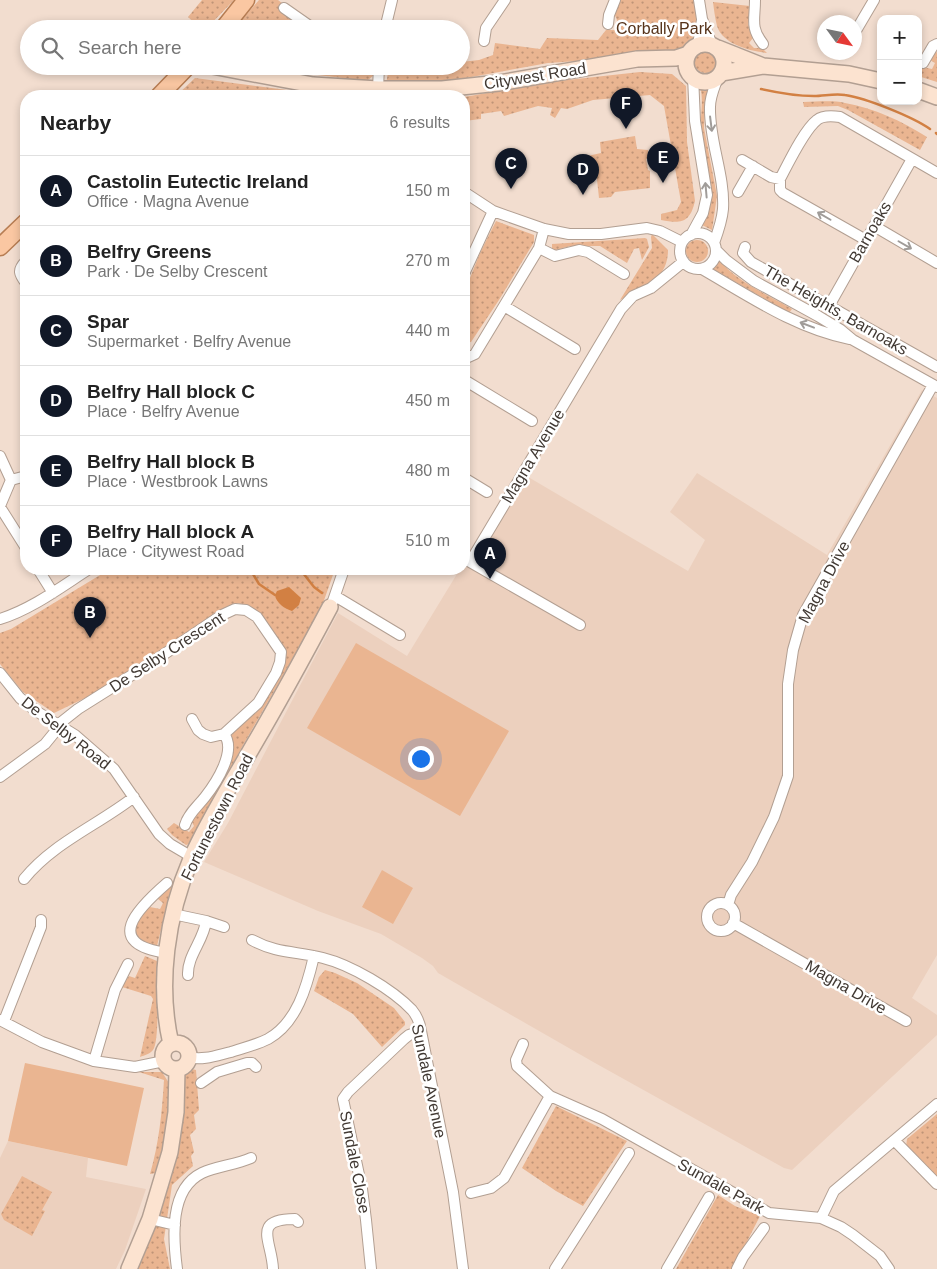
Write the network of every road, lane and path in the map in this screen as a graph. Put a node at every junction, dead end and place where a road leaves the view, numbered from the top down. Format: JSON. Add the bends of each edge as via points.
{"nodes":[{"id":1,"x":246,"y":0,"type":"edge"},
{"id":2,"x":392,"y":0,"type":"edge"},
{"id":3,"x":505,"y":0,"type":"edge"},
{"id":4,"x":615,"y":0,"type":"edge"},
{"id":5,"x":699,"y":0,"type":"edge"},
{"id":6,"x":755,"y":0,"type":"edge"},
{"id":7,"x":874,"y":0,"type":"edge"},
{"id":8,"x":284,"y":8,"type":"dead end"},
{"id":9,"x":236,"y":13,"type":"junction"},
{"id":10,"x":230,"y":20,"type":"edge"},
{"id":11,"x":232,"y":20,"type":"edge"},
{"id":12,"x":301,"y":20,"type":"edge"},
{"id":13,"x":387,"y":20,"type":"edge"},
{"id":14,"x":862,"y":20,"type":"edge"},
{"id":15,"x":608,"y":24,"type":"dead end"},
{"id":16,"x":484,"y":41,"type":"dead end"},
{"id":17,"x":763,"y":44,"type":"dead end"},
{"id":18,"x":937,"y":44,"type":"edge"},
{"id":19,"x":704,"y":48,"type":"junction"},
{"id":20,"x":651,"y":59,"type":"junction"},
{"id":21,"x":923,"y":63,"type":"dead end"},
{"id":22,"x":763,"y":66,"type":"junction"},
{"id":23,"x":691,"y":74,"type":"junction"},
{"id":24,"x":179,"y":75,"type":"edge"},
{"id":25,"x":266,"y":75,"type":"edge"},
{"id":26,"x":379,"y":75,"type":"edge"},
{"id":27,"x":719,"y":75,"type":"junction"},
{"id":28,"x":877,"y":79,"type":"edge"},
{"id":29,"x":378,"y":89,"type":"junction"},
{"id":30,"x":165,"y":90,"type":"edge"},
{"id":31,"x":922,"y":91,"type":"edge"},
{"id":32,"x":937,"y":97,"type":"edge"},
{"id":33,"x":912,"y":159,"type":"junction"},
{"id":34,"x":742,"y":160,"type":"dead end"},
{"id":35,"x":752,"y":166,"type":"junction"},
{"id":36,"x":937,"y":173,"type":"edge"},
{"id":37,"x":780,"y":179,"type":"junction"},
{"id":38,"x":738,"y":192,"type":"dead end"},
{"id":39,"x":470,"y":196,"type":"edge"},
{"id":40,"x":493,"y":211,"type":"junction"},
{"id":41,"x":874,"y":226,"type":"junction"},
{"id":42,"x":20,"y":228,"type":"edge"},
{"id":43,"x":544,"y":229,"type":"junction"},
{"id":44,"x":691,"y":235,"type":"junction"},
{"id":45,"x":866,"y":240,"type":"junction"},
{"id":46,"x":682,"y":242,"type":"junction"},
{"id":47,"x":715,"y":246,"type":"junction"},
{"id":48,"x":0,"y":247,"type":"edge"},
{"id":49,"x":745,"y":247,"type":"dead end"},
{"id":50,"x":539,"y":248,"type":"junction"},
{"id":51,"x":470,"y":261,"type":"edge"},
{"id":52,"x":683,"y":262,"type":"junction"},
{"id":53,"x":937,"y":263,"type":"edge"},
{"id":54,"x":702,"y":269,"type":"junction"},
{"id":55,"x":624,"y":274,"type":"dead end"},
{"id":56,"x":504,"y":306,"type":"junction"},
{"id":57,"x":829,"y":306,"type":"junction"},
{"id":58,"x":853,"y":340,"type":"junction"},
{"id":59,"x":575,"y":349,"type":"dead end"},
{"id":60,"x":470,"y":356,"type":"edge"},
{"id":61,"x":937,"y":367,"type":"edge"},
{"id":62,"x":470,"y":383,"type":"edge"},
{"id":63,"x":935,"y":386,"type":"edge"},
{"id":64,"x":532,"y":422,"type":"dead end"},
{"id":65,"x":0,"y":456,"type":"edge"},
{"id":66,"x":20,"y":478,"type":"edge"},
{"id":67,"x":11,"y":480,"type":"junction"},
{"id":68,"x":470,"y":482,"type":"edge"},
{"id":69,"x":487,"y":492,"type":"dead end"},
{"id":70,"x":0,"y":507,"type":"edge"},
{"id":71,"x":20,"y":539,"type":"edge"},
{"id":72,"x":42,"y":575,"type":"edge"},
{"id":73,"x":80,"y":575,"type":"edge"},
{"id":74,"x":342,"y":575,"type":"edge"},
{"id":75,"x":53,"y":593,"type":"junction"},
{"id":76,"x":333,"y":602,"type":"junction"},
{"id":77,"x":0,"y":619,"type":"edge"},
{"id":78,"x":580,"y":625,"type":"dead end"},
{"id":79,"x":400,"y":635,"type":"dead end"},
{"id":80,"x":0,"y":673,"type":"edge"},
{"id":81,"x":192,"y":719,"type":"dead end"},
{"id":82,"x":59,"y":724,"type":"junction"},
{"id":83,"x":224,"y":734,"type":"junction"},
{"id":84,"x":0,"y":777,"type":"edge"},
{"id":85,"x":134,"y":797,"type":"junction"},
{"id":86,"x":185,"y":826,"type":"dead end"},
{"id":87,"x":192,"y":857,"type":"junction"},
{"id":88,"x":24,"y":879,"type":"dead end"},
{"id":89,"x":168,"y":883,"type":"dead end"},
{"id":90,"x":728,"y":905,"type":"junction"},
{"id":91,"x":173,"y":914,"type":"junction"},
{"id":92,"x":41,"y":920,"type":"dead end"},
{"id":93,"x":206,"y":921,"type":"junction"},
{"id":94,"x":733,"y":923,"type":"junction"},
{"id":95,"x":224,"y":927,"type":"dead end"},
{"id":96,"x":252,"y":940,"type":"dead end"},
{"id":97,"x":167,"y":953,"type":"junction"},
{"id":98,"x":314,"y":956,"type":"junction"},
{"id":99,"x":128,"y":964,"type":"dead end"},
{"id":100,"x":188,"y":975,"type":"dead end"},
{"id":101,"x":2,"y":1021,"type":"edge"},
{"id":102,"x":906,"y":1021,"type":"dead end"},
{"id":103,"x":421,"y":1031,"type":"junction"},
{"id":104,"x":171,"y":1044,"type":"junction"},
{"id":105,"x":523,"y":1044,"type":"dead end"},
{"id":106,"x":241,"y":1048,"type":"junction"},
{"id":107,"x":189,"y":1057,"type":"junction"},
{"id":108,"x":94,"y":1061,"type":"junction"},
{"id":109,"x":171,"y":1065,"type":"junction"},
{"id":110,"x":201,"y":1083,"type":"dead end"},
{"id":111,"x":550,"y":1096,"type":"junction"},
{"id":112,"x":937,"y":1104,"type":"edge"},
{"id":113,"x":895,"y":1141,"type":"junction"},
{"id":114,"x":629,"y":1154,"type":"dead end"},
{"id":115,"x":251,"y":1158,"type":"dead end"},
{"id":116,"x":937,"y":1184,"type":"edge"},
{"id":117,"x":471,"y":1193,"type":"dead end"},
{"id":118,"x":709,"y":1197,"type":"dead end"},
{"id":119,"x":821,"y":1218,"type":"junction"},
{"id":120,"x":150,"y":1219,"type":"junction"},
{"id":121,"x":298,"y":1222,"type":"dead end"},
{"id":122,"x":175,"y":1225,"type":"junction"},
{"id":123,"x":764,"y":1228,"type":"dead end"},
{"id":124,"x":129,"y":1269,"type":"edge"},
{"id":125,"x":177,"y":1269,"type":"edge"},
{"id":126,"x":273,"y":1269,"type":"edge"},
{"id":127,"x":370,"y":1269,"type":"edge"},
{"id":128,"x":463,"y":1269,"type":"edge"},
{"id":129,"x":554,"y":1269,"type":"edge"},
{"id":130,"x":668,"y":1269,"type":"edge"},
{"id":131,"x":737,"y":1269,"type":"edge"},
{"id":132,"x":889,"y":1269,"type":"edge"}],
"edges":[{"from":1,"to":9,"type":"main road"},
{"from":2,"to":13,"type":"street"},
{"from":3,"to":16,"type":"street","via":[[486,28]]},
{"from":4,"to":15,"type":"street"},
{"from":5,"to":19,"type":"street"},
{"from":6,"to":17,"type":"street","via":[[753,24]]},
{"from":7,"to":14,"type":"street"},
{"from":8,"to":12,"type":"street"},
{"from":9,"to":10,"type":"main road"},
{"from":9,"to":11,"type":"street"},
{"from":18,"to":21,"type":"street"},
{"from":19,"to":20,"type":"street","name":"Citywest Road","via":[[676,58]]},
{"from":19,"to":22,"type":"street"},
{"from":19,"to":23,"type":"street","via":[[687,60]]},
{"from":19,"to":27,"type":"street","via":[[721,52],[724,63]]},
{"from":20,"to":23,"type":"street","name":"Citywest Road"},
{"from":20,"to":29,"type":"street","name":"Citywest Road","via":[[467,87]]},
{"from":22,"to":27,"type":"street"},
{"from":22,"to":28,"type":"street"},
{"from":23,"to":27,"type":"street","name":"Citywest Road","via":[[697,80],[708,81]]},
{"from":44,"to":23,"type":"street","one_way":true,"via":[[703,213],[707,195]]},
{"from":24,"to":30,"type":"main road"},
{"from":25,"to":29,"type":"street","name":"Citywest Road","via":[[313,85]]},
{"from":26,"to":29,"type":"street"},
{"from":27,"to":47,"type":"street","one_way":true,"via":[[710,104],[723,210]]},
{"from":31,"to":32,"type":"street"},
{"from":33,"to":36,"type":"street"},
{"from":33,"to":37,"type":"street","via":[[840,117],[819,118]]},
{"from":33,"to":41,"type":"street","name":"Barnoaks"},
{"from":34,"to":35,"type":"street"},
{"from":35,"to":37,"type":"street"},
{"from":35,"to":38,"type":"street"},
{"from":45,"to":37,"type":"street","one_way":true,"via":[[783,193]]},
{"from":39,"to":40,"type":"street"},
{"from":40,"to":43,"type":"street"},
{"from":40,"to":51,"type":"street"},
{"from":41,"to":45,"type":"street","name":"Barnoaks"},
{"from":41,"to":53,"type":"street","one_way":true},
{"from":42,"to":48,"type":"main road"},
{"from":43,"to":46,"type":"street","via":[[585,234],[647,228]]},
{"from":43,"to":50,"type":"street"},
{"from":44,"to":46,"type":"street"},
{"from":44,"to":47,"type":"street","via":[[706,235]]},
{"from":45,"to":57,"type":"street","name":"Barnoaks"},
{"from":46,"to":52,"type":"street"},
{"from":47,"to":54,"type":"street","via":[[714,260]]},
{"from":47,"to":58,"type":"street","name":"Magna Drive","via":[[726,260],[754,280]]},
{"from":49,"to":57,"type":"street","name":"The Heights, Barnoaks","via":[[743,253],[751,262]]},
{"from":50,"to":55,"type":"street","via":[[556,256],[579,250],[588,252]]},
{"from":50,"to":56,"type":"street"},
{"from":52,"to":54,"type":"street","via":[[692,268]]},
{"from":52,"to":78,"type":"street","name":"Magna Avenue","via":[[651,288],[633,296],[621,309],[470,562]]},
{"from":58,"to":54,"type":"street","name":"Magna Drive","one_way":true,"via":[[786,318]]},
{"from":56,"to":59,"type":"street"},
{"from":56,"to":60,"type":"street","via":[[475,354]]},
{"from":57,"to":61,"type":"street","name":"The Heights, Barnoaks"},
{"from":58,"to":63,"type":"street","name":"Magna Drive"},
{"from":62,"to":64,"type":"street"},
{"from":63,"to":90,"type":"street","name":"Magna Drive","via":[[803,615],[788,684],[788,776],[774,817]]},
{"from":65,"to":67,"type":"street"},
{"from":66,"to":67,"type":"street"},
{"from":67,"to":70,"type":"street"},
{"from":68,"to":69,"type":"street"},
{"from":70,"to":71,"type":"street"},
{"from":72,"to":75,"type":"street"},
{"from":73,"to":75,"type":"street"},
{"from":74,"to":76,"type":"street"},
{"from":75,"to":77,"type":"street"},
{"from":76,"to":79,"type":"street"},
{"from":76,"to":87,"type":"street","name":"Fortunestown Road"},
{"from":80,"to":82,"type":"street","name":"De Selby Road","via":[[20,698]]},
{"from":81,"to":83,"type":"street","via":[[204,734],[211,737]]},
{"from":82,"to":83,"type":"street","name":"De Selby Crescent","via":[[78,708],[222,615],[235,609],[246,610],[257,617],[281,652],[280,662],[258,703]]},
{"from":82,"to":84,"type":"street","name":"De Selby Crescent","via":[[45,744]]},
{"from":82,"to":85,"type":"street","name":"De Selby Road","via":[[114,769]]},
{"from":83,"to":86,"type":"street","via":[[228,748],[222,770],[207,795],[187,818]]},
{"from":85,"to":87,"type":"street","name":"De Selby Road","via":[[159,834]]},
{"from":85,"to":88,"type":"street","via":[[52,851]]},
{"from":87,"to":91,"type":"street","name":"Fortunestown Road"},
{"from":89,"to":97,"type":"street","via":[[134,916],[130,929],[132,939],[141,947]]},
{"from":90,"to":94,"type":"street","via":[[734,915]]},
{"from":90,"to":94,"type":"street","via":[[714,905],[708,912],[707,921],[717,931],[727,930]]},
{"from":91,"to":93,"type":"street"},
{"from":91,"to":97,"type":"street","name":"Fortunestown Road"},
{"from":92,"to":101,"type":"street","via":[[41,927]]},
{"from":93,"to":95,"type":"street"},
{"from":93,"to":100,"type":"street","via":[[187,967]]},
{"from":94,"to":102,"type":"street","name":"Magna Drive"},
{"from":96,"to":98,"type":"street","name":"Sundale Avenue","via":[[280,952]]},
{"from":97,"to":104,"type":"street","name":"Fortunestown Road","via":[[165,1008]]},
{"from":98,"to":103,"type":"street","name":"Sundale Avenue","via":[[350,968],[394,996],[412,1011]]},
{"from":98,"to":106,"type":"street","via":[[304,992],[282,1028],[266,1039]]},
{"from":99,"to":108,"type":"street","via":[[115,990]]},
{"from":101,"to":108,"type":"street","via":[[42,1042]]},
{"from":103,"to":127,"type":"street","name":"Sundale Close","via":[[404,1039],[343,1099],[362,1192]]},
{"from":103,"to":128,"type":"street","name":"Sundale Avenue","via":[[453,1193]]},
{"from":104,"to":107,"type":"street","via":[[185,1047]]},
{"from":104,"to":109,"type":"street","via":[[165,1050]]},
{"from":105,"to":111,"type":"street","name":"Sundale Park","via":[[516,1060],[517,1066]]},
{"from":106,"to":107,"type":"street","via":[[213,1057]]},
{"from":106,"to":110,"type":"street","via":[[252,1065],[217,1072]]},
{"from":107,"to":109,"type":"street","via":[[184,1067]]},
{"from":108,"to":109,"type":"street","via":[[135,1067]]},
{"from":109,"to":120,"type":"street","via":[[176,1112],[170,1152]]},
{"from":111,"to":117,"type":"street","via":[[504,1178],[490,1188]]},
{"from":111,"to":119,"type":"street","name":"Sundale Park","via":[[602,1119],[769,1213]]},
{"from":112,"to":113,"type":"street"},
{"from":113,"to":116,"type":"street"},
{"from":113,"to":119,"type":"street","via":[[834,1191]]},
{"from":114,"to":129,"type":"street"},
{"from":115,"to":122,"type":"street","via":[[204,1172],[186,1185],[180,1197]]},
{"from":118,"to":130,"type":"street"},
{"from":119,"to":132,"type":"street","name":"Sundale Park","via":[[853,1235],[880,1256]]},
{"from":120,"to":122,"type":"street"},
{"from":120,"to":124,"type":"street"},
{"from":121,"to":126,"type":"street","via":[[294,1219],[272,1222],[268,1227],[266,1235]]},
{"from":122,"to":125,"type":"street"},
{"from":123,"to":131,"type":"street"}]}
